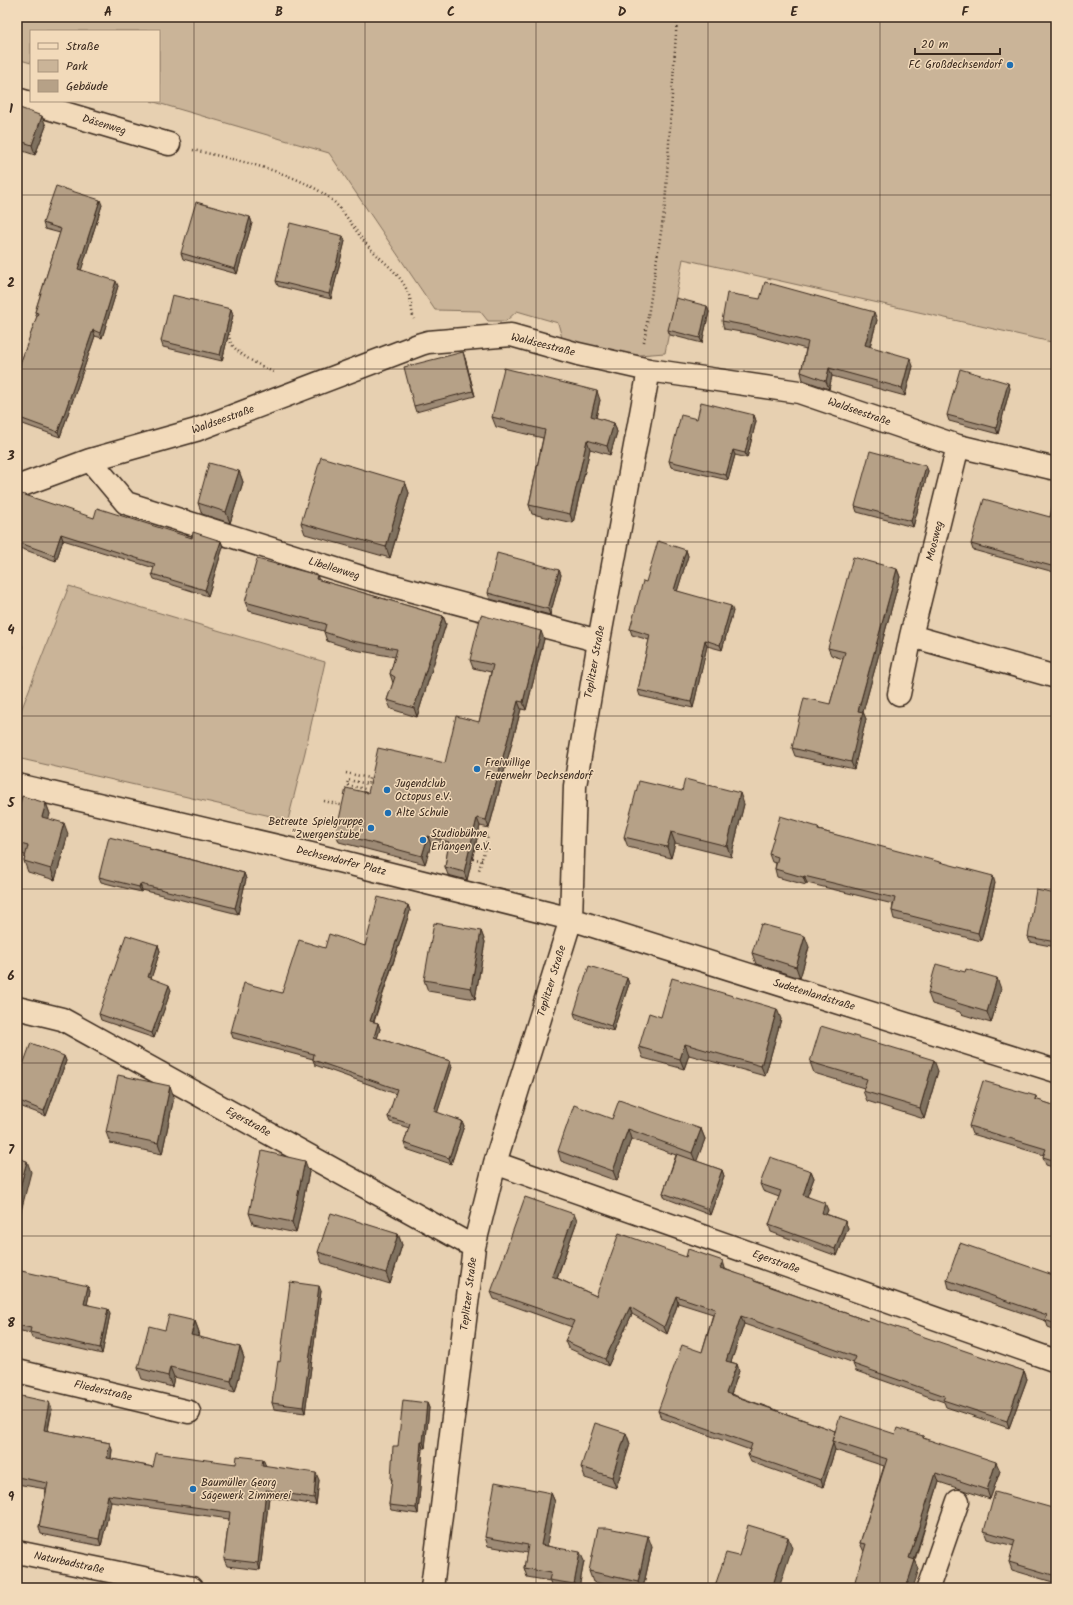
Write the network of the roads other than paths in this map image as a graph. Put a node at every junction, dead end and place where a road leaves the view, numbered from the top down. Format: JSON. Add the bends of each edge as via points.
{"nodes":[{"id":1,"x":17,"y":98,"type":"edge"},
{"id":2,"x":30,"y":102,"type":"edge"},
{"id":3,"x":30,"y":102,"type":"edge"},
{"id":4,"x":169,"y":144,"type":"road end"},
{"id":5,"x":644,"y":369,"type":"junction"},
{"id":6,"x":958,"y":446,"type":"junction"},
{"id":7,"x":90,"y":460,"type":"junction"},
{"id":8,"x":1056,"y":469,"type":"edge"},
{"id":9,"x":17,"y":487,"type":"edge"},
{"id":10,"x":912,"y":636,"type":"junction"},
{"id":11,"x":599,"y":641,"type":"junction"},
{"id":12,"x":1056,"y":677,"type":"edge"},
{"id":13,"x":899,"y":694,"type":"dead end"},
{"id":14,"x":17,"y":784,"type":"edge"},
{"id":15,"x":571,"y":919,"type":"junction"},
{"id":16,"x":17,"y":1008,"type":"edge"},
{"id":17,"x":1056,"y":1071,"type":"edge"},
{"id":18,"x":495,"y":1163,"type":"junction"},
{"id":19,"x":474,"y":1247,"type":"junction"},
{"id":20,"x":1056,"y":1361,"type":"edge"},
{"id":21,"x":17,"y":1371,"type":"edge"},
{"id":22,"x":189,"y":1412,"type":"dead end"},
{"id":23,"x":958,"y":1501,"type":"dead end"},
{"id":24,"x":17,"y":1552,"type":"edge"},
{"id":25,"x":192,"y":1588,"type":"edge"},
{"id":26,"x":432,"y":1588,"type":"edge"},
{"id":27,"x":928,"y":1588,"type":"edge"}],
"edges":[{"from":1,"to":2,"type":"street","name":"Däsenweg"},
{"from":3,"to":4,"type":"street","name":"Däsenweg"},
{"from":5,"to":6,"type":"street","name":"Waldseestraße","via":[[800,392]]},
{"from":5,"to":7,"type":"street","name":"Waldseestraße","via":[[510,335],[428,342],[196,430]]},
{"from":5,"to":11,"type":"street","name":"Teplitzer Straße"},
{"from":6,"to":8,"type":"street","name":"Waldseestraße"},
{"from":6,"to":10,"type":"street","name":"Moosweg"},
{"from":7,"to":9,"type":"street","name":"Waldseestraße"},
{"from":7,"to":11,"type":"street","name":"Libellenweg","via":[[126,503],[364,578]]},
{"from":10,"to":12,"type":"street"},
{"from":10,"to":13,"type":"street","name":"Moosweg"},
{"from":11,"to":15,"type":"street","name":"Teplitzer Straße","via":[[575,786]]},
{"from":14,"to":15,"type":"street","name":"Dechsendorfer Platz"},
{"from":15,"to":17,"type":"street","name":"Sudetenlandstraße"},
{"from":15,"to":18,"type":"street","name":"Teplitzer Straße"},
{"from":16,"to":19,"type":"street","name":"Egerstraße","via":[[62,1020]]},
{"from":18,"to":19,"type":"street","name":"Teplitzer Straße"},
{"from":18,"to":20,"type":"street","name":"Egerstraße"},
{"from":19,"to":26,"type":"street","name":"Teplitzer Straße"},
{"from":21,"to":22,"type":"street","name":"Fliederstraße"},
{"from":23,"to":27,"type":"street"},
{"from":24,"to":25,"type":"street","name":"Naturbadstraße"}]}
